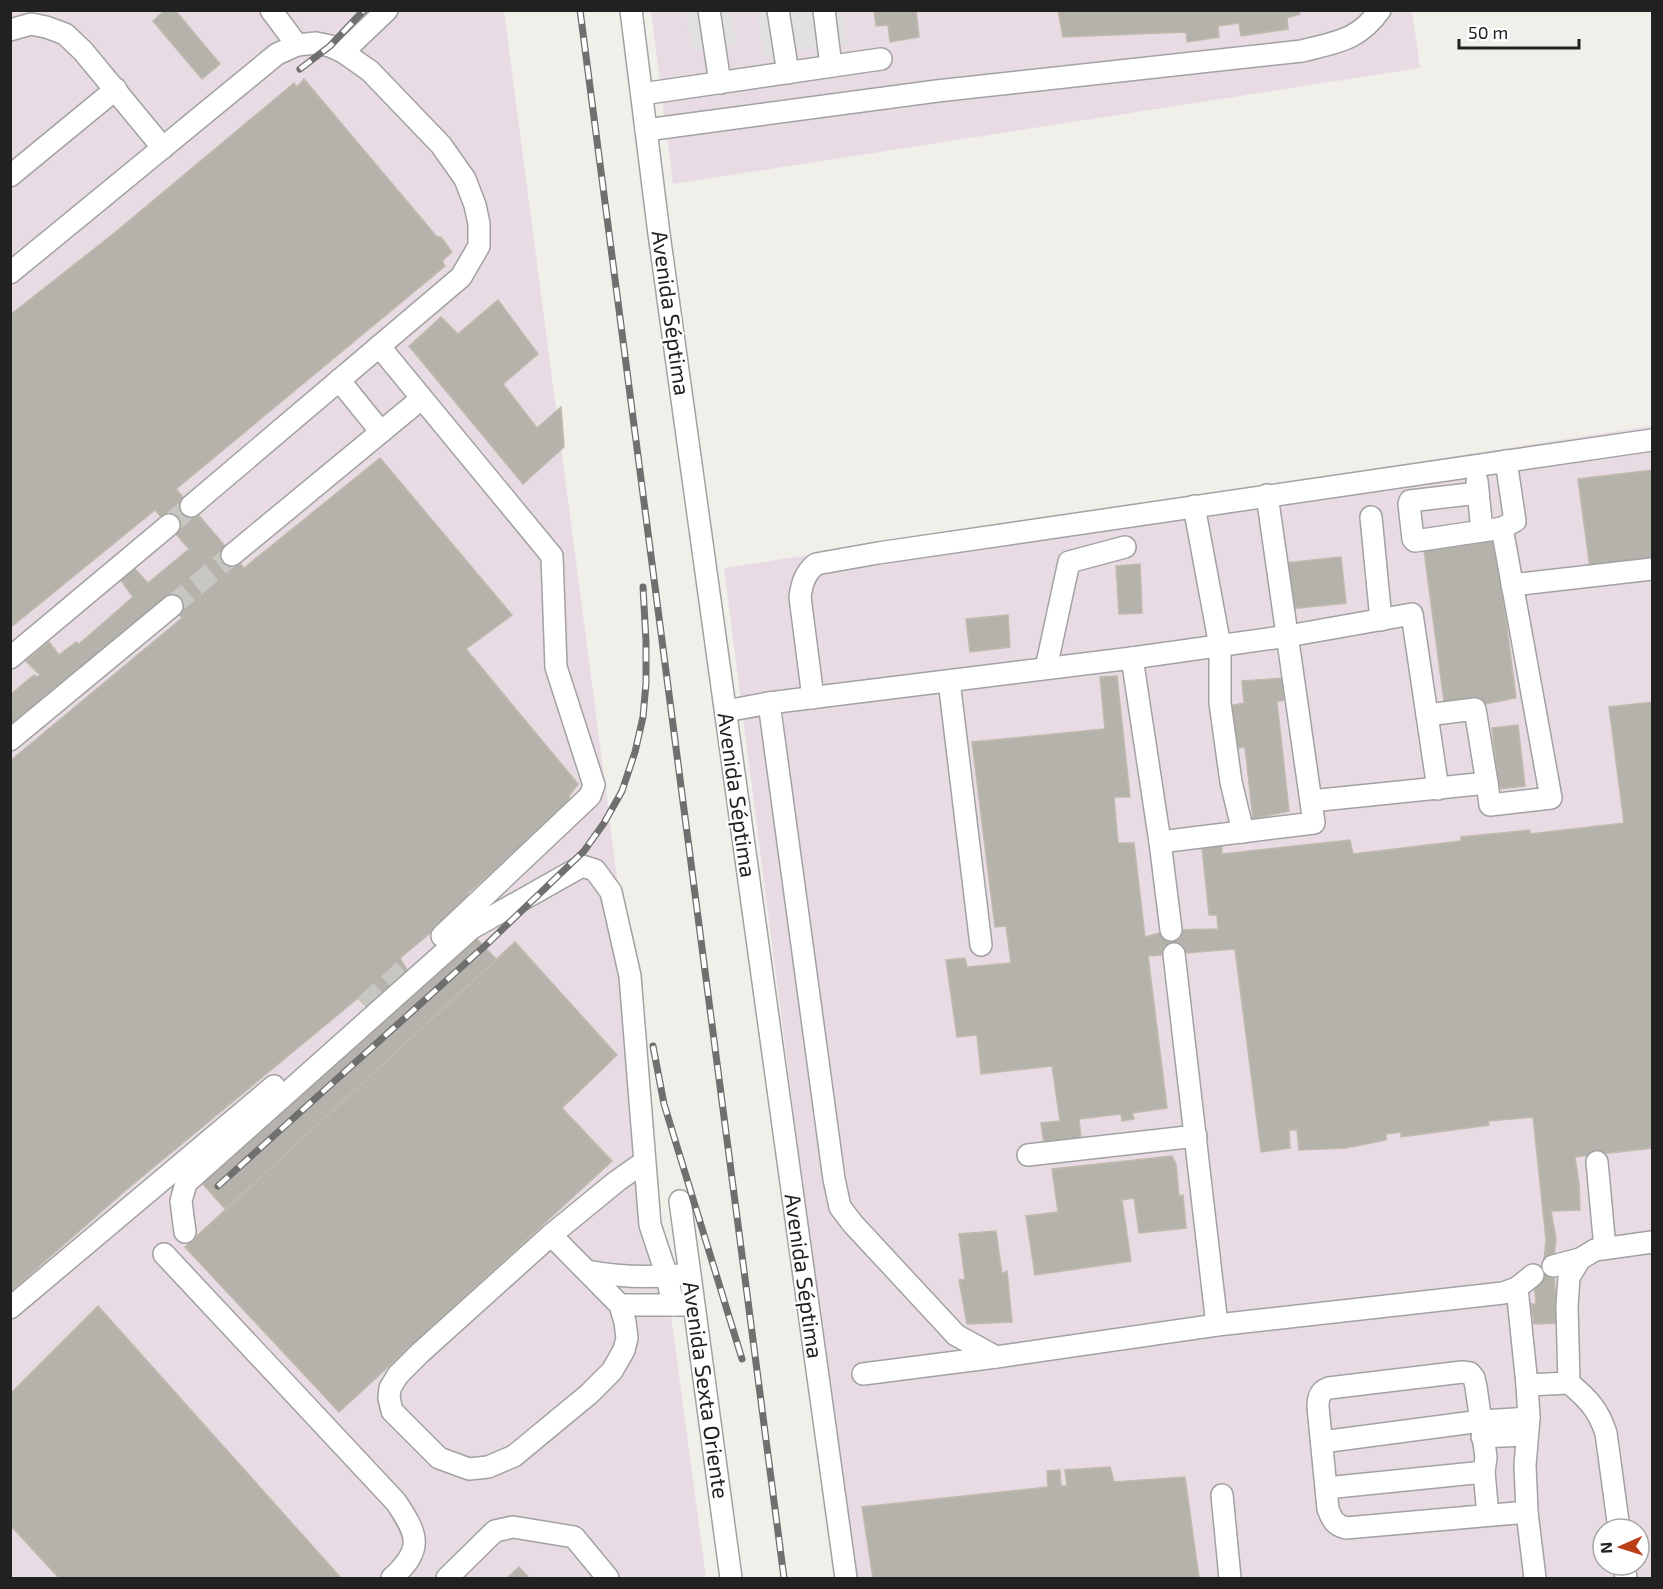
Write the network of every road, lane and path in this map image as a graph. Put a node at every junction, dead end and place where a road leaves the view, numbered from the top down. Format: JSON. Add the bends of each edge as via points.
{"nodes":[{"id":1,"x":271,"y":10,"type":"edge"},
{"id":2,"x":387,"y":10,"type":"edge"},
{"id":3,"x":631,"y":10,"type":"edge"},
{"id":4,"x":709,"y":10,"type":"edge"},
{"id":5,"x":778,"y":10,"type":"edge"},
{"id":6,"x":824,"y":10,"type":"edge"},
{"id":7,"x":1380,"y":10,"type":"edge"},
{"id":8,"x":10,"y":30,"type":"edge"},
{"id":9,"x":297,"y":45,"type":"junction"},
{"id":10,"x":343,"y":52,"type":"junction"},
{"id":11,"x":881,"y":59,"type":"dead end"},
{"id":12,"x":831,"y":66,"type":"junction"},
{"id":13,"x":788,"y":73,"type":"junction"},
{"id":14,"x":720,"y":83,"type":"junction"},
{"id":15,"x":116,"y":89,"type":"junction"},
{"id":16,"x":642,"y":94,"type":"junction"},
{"id":17,"x":646,"y":130,"type":"junction"},
{"id":18,"x":163,"y":148,"type":"junction"},
{"id":19,"x":10,"y":176,"type":"edge"},
{"id":20,"x":10,"y":273,"type":"edge"},
{"id":21,"x":379,"y":346,"type":"junction"},
{"id":22,"x":339,"y":380,"type":"junction"},
{"id":23,"x":421,"y":399,"type":"junction"},
{"id":24,"x":381,"y":432,"type":"junction"},
{"id":25,"x":1653,"y":440,"type":"edge"},
{"id":26,"x":1506,"y":461,"type":"junction"},
{"id":27,"x":1475,"y":465,"type":"junction"},
{"id":28,"x":1478,"y":493,"type":"junction"},
{"id":29,"x":1267,"y":495,"type":"junction"},
{"id":30,"x":191,"y":506,"type":"tunnel mouth"},
{"id":31,"x":1194,"y":506,"type":"junction"},
{"id":32,"x":1371,"y":518,"type":"dead end"},
{"id":33,"x":169,"y":525,"type":"tunnel mouth"},
{"id":34,"x":1492,"y":529,"type":"junction"},
{"id":35,"x":1125,"y":547,"type":"dead end"},
{"id":36,"x":232,"y":555,"type":"tunnel mouth"},
{"id":37,"x":1653,"y":568,"type":"edge"},
{"id":38,"x":1512,"y":585,"type":"junction"},
{"id":39,"x":172,"y":606,"type":"tunnel mouth"},
{"id":40,"x":1381,"y":620,"type":"junction"},
{"id":41,"x":1288,"y":636,"type":"junction"},
{"id":42,"x":1220,"y":646,"type":"junction"},
{"id":43,"x":10,"y":658,"type":"edge"},
{"id":44,"x":1132,"y":658,"type":"junction"},
{"id":45,"x":1046,"y":669,"type":"junction"},
{"id":46,"x":949,"y":681,"type":"junction"},
{"id":47,"x":813,"y":698,"type":"junction"},
{"id":48,"x":770,"y":703,"type":"junction"},
{"id":49,"x":726,"y":711,"type":"junction"},
{"id":50,"x":1427,"y":715,"type":"junction"},
{"id":51,"x":10,"y":740,"type":"edge"},
{"id":52,"x":1486,"y":783,"type":"junction"},
{"id":53,"x":1438,"y":789,"type":"junction"},
{"id":54,"x":1311,"y":801,"type":"junction"},
{"id":55,"x":1243,"y":832,"type":"junction"},
{"id":56,"x":1160,"y":842,"type":"junction"},
{"id":57,"x":1171,"y":930,"type":"dead end"},
{"id":58,"x":981,"y":945,"type":"dead end"},
{"id":59,"x":1174,"y":954,"type":"dead end"},
{"id":60,"x":406,"y":968,"type":"tunnel mouth"},
{"id":61,"x":365,"y":1005,"type":"tunnel mouth"},
{"id":62,"x":1196,"y":1136,"type":"junction"},
{"id":63,"x":1028,"y":1155,"type":"dead end"},
{"id":64,"x":644,"y":1162,"type":"junction"},
{"id":65,"x":1597,"y":1162,"type":"dead end"},
{"id":66,"x":681,"y":1201,"type":"dead end"},
{"id":67,"x":184,"y":1232,"type":"dead end"},
{"id":68,"x":551,"y":1235,"type":"junction"},
{"id":69,"x":1653,"y":1242,"type":"edge"},
{"id":70,"x":1605,"y":1248,"type":"junction"},
{"id":71,"x":164,"y":1254,"type":"dead end"},
{"id":72,"x":1580,"y":1259,"type":"junction"},
{"id":73,"x":586,"y":1271,"type":"junction"},
{"id":74,"x":690,"y":1274,"type":"junction"},
{"id":75,"x":667,"y":1276,"type":"junction"},
{"id":76,"x":1534,"y":1277,"type":"junction"},
{"id":77,"x":620,"y":1305,"type":"junction"},
{"id":78,"x":684,"y":1305,"type":"junction"},
{"id":79,"x":10,"y":1308,"type":"edge"},
{"id":80,"x":1217,"y":1325,"type":"junction"},
{"id":81,"x":996,"y":1357,"type":"junction"},
{"id":82,"x":863,"y":1374,"type":"dead end"},
{"id":83,"x":1569,"y":1383,"type":"junction"},
{"id":84,"x":1527,"y":1385,"type":"junction"},
{"id":85,"x":1528,"y":1426,"type":"junction"},
{"id":86,"x":1481,"y":1429,"type":"junction"},
{"id":87,"x":1322,"y":1442,"type":"junction"},
{"id":88,"x":1484,"y":1472,"type":"junction"},
{"id":89,"x":1326,"y":1488,"type":"junction"},
{"id":90,"x":1222,"y":1495,"type":"dead end"},
{"id":91,"x":1527,"y":1512,"type":"junction"},
{"id":92,"x":1488,"y":1515,"type":"junction"},
{"id":93,"x":1617,"y":1517,"type":"edge"},
{"id":94,"x":392,"y":1578,"type":"edge"},
{"id":95,"x":447,"y":1578,"type":"edge"},
{"id":96,"x":608,"y":1578,"type":"edge"},
{"id":97,"x":731,"y":1578,"type":"edge"},
{"id":98,"x":846,"y":1578,"type":"edge"},
{"id":99,"x":1230,"y":1578,"type":"edge"},
{"id":100,"x":1535,"y":1578,"type":"edge"}],
"edges":[{"from":1,"to":9,"type":"street"},
{"from":2,"to":10,"type":"street"},
{"from":3,"to":16,"type":"street","name":"Avenida Séptima"},
{"from":4,"to":14,"type":"street"},
{"from":5,"to":13,"type":"street"},
{"from":6,"to":12,"type":"street"},
{"from":7,"to":17,"type":"street","via":[[1371,24],[1348,39],[1302,51],[937,91]]},
{"from":8,"to":15,"type":"street","via":[[31,24],[65,34]]},
{"from":9,"to":10,"type":"street","via":[[316,43]]},
{"from":9,"to":18,"type":"street","via":[[277,54]]},
{"from":10,"to":21,"type":"street","via":[[370,71],[441,146],[465,179],[479,224],[478,246],[461,277]]},
{"from":11,"to":12,"type":"street"},
{"from":12,"to":13,"type":"street"},
{"from":13,"to":14,"type":"street"},
{"from":14,"to":16,"type":"street"},
{"from":15,"to":18,"type":"street"},
{"from":15,"to":19,"type":"street"},
{"from":16,"to":17,"type":"street","name":"Avenida Séptima"},
{"from":17,"to":49,"type":"street","name":"Avenida Séptima"},
{"from":18,"to":20,"type":"street"},
{"from":21,"to":22,"type":"street"},
{"from":21,"to":23,"type":"street"},
{"from":22,"to":24,"type":"street"},
{"from":22,"to":30,"type":"street"},
{"from":23,"to":24,"type":"street"},
{"from":23,"to":60,"type":"street","via":[[552,556],[556,667],[594,785],[590,796]]},
{"from":24,"to":36,"type":"street"},
{"from":25,"to":26,"type":"street"},
{"from":26,"to":27,"type":"street"},
{"from":26,"to":34,"type":"street","via":[[1515,521]]},
{"from":27,"to":28,"type":"street"},
{"from":27,"to":29,"type":"street"},
{"from":28,"to":34,"type":"street"},
{"from":28,"to":34,"type":"street","via":[[1410,501],[1413,539]]},
{"from":29,"to":31,"type":"street"},
{"from":29,"to":41,"type":"street"},
{"from":31,"to":42,"type":"street"},
{"from":31,"to":47,"type":"street","via":[[816,564],[802,582],[800,597]]},
{"from":32,"to":40,"type":"street"},
{"from":33,"to":43,"type":"street"},
{"from":34,"to":38,"type":"street"},
{"from":35,"to":45,"type":"street","via":[[1069,562]]},
{"from":37,"to":38,"type":"street"},
{"from":38,"to":52,"type":"street","via":[[1551,798],[1490,805]]},
{"from":39,"to":51,"type":"street"},
{"from":40,"to":41,"type":"street"},
{"from":40,"to":50,"type":"street","via":[[1412,614]]},
{"from":41,"to":42,"type":"street"},
{"from":41,"to":54,"type":"street"},
{"from":42,"to":44,"type":"street"},
{"from":42,"to":55,"type":"street","via":[[1220,703],[1231,782]]},
{"from":44,"to":45,"type":"street"},
{"from":44,"to":56,"type":"street"},
{"from":45,"to":46,"type":"street"},
{"from":46,"to":47,"type":"street"},
{"from":46,"to":58,"type":"street"},
{"from":47,"to":48,"type":"street"},
{"from":48,"to":49,"type":"street"},
{"from":48,"to":81,"type":"street","via":[[840,1207],[956,1335]]},
{"from":49,"to":98,"type":"street","name":"Avenida Séptima"},
{"from":50,"to":52,"type":"street","via":[[1475,709]]},
{"from":50,"to":53,"type":"street"},
{"from":52,"to":53,"type":"street"},
{"from":53,"to":54,"type":"street"},
{"from":54,"to":55,"type":"street","via":[[1314,823]]},
{"from":55,"to":56,"type":"street"},
{"from":56,"to":57,"type":"street"},
{"from":59,"to":62,"type":"street"},
{"from":61,"to":79,"type":"street"},
{"from":62,"to":63,"type":"street"},
{"from":62,"to":80,"type":"street"},
{"from":64,"to":67,"type":"street","via":[[630,976],[611,892],[596,870],[582,866],[472,928],[186,1183],[181,1201]]},
{"from":64,"to":68,"type":"street"},
{"from":64,"to":75,"type":"street","via":[[650,1225]]},
{"from":65,"to":70,"type":"street"},
{"from":66,"to":74,"type":"street","name":"Avenida Sexta Oriente"},
{"from":68,"to":73,"type":"street"},
{"from":68,"to":77,"type":"street","via":[[398,1375],[390,1388],[392,1411],[439,1458],[451,1464],[488,1467],[514,1456],[612,1371],[627,1338]]},
{"from":69,"to":70,"type":"street"},
{"from":70,"to":72,"type":"street"},
{"from":71,"to":94,"type":"street","via":[[396,1502],[415,1541],[411,1556]]},
{"from":72,"to":76,"type":"street"},
{"from":72,"to":83,"type":"street","via":[[1569,1277]]},
{"from":73,"to":75,"type":"street","via":[[613,1276]]},
{"from":73,"to":77,"type":"street"},
{"from":74,"to":75,"type":"street"},
{"from":74,"to":78,"type":"street","name":"Avenida Sexta Oriente"},
{"from":75,"to":78,"type":"street"},
{"from":76,"to":80,"type":"street","via":[[1503,1293]]},
{"from":76,"to":84,"type":"street"},
{"from":77,"to":78,"type":"street"},
{"from":78,"to":97,"type":"street","name":"Avenida Sexta Oriente"},
{"from":80,"to":81,"type":"street"},
{"from":81,"to":82,"type":"street"},
{"from":83,"to":84,"type":"street"},
{"from":83,"to":93,"type":"street","via":[[1591,1402],[1602,1420]]},
{"from":84,"to":85,"type":"street"},
{"from":85,"to":86,"type":"street"},
{"from":85,"to":91,"type":"street"},
{"from":86,"to":87,"type":"street"},
{"from":86,"to":87,"type":"street","via":[[1474,1378],[1462,1372],[1329,1388],[1318,1400]]},
{"from":86,"to":88,"type":"street","via":[[1486,1457]]},
{"from":87,"to":89,"type":"street"},
{"from":88,"to":89,"type":"street"},
{"from":88,"to":92,"type":"street"},
{"from":89,"to":92,"type":"street","via":[[1331,1519],[1346,1528]]},
{"from":90,"to":99,"type":"street"},
{"from":91,"to":92,"type":"street"},
{"from":91,"to":100,"type":"street"},
{"from":95,"to":96,"type":"street","via":[[495,1531],[513,1527],[574,1537]]}]}
